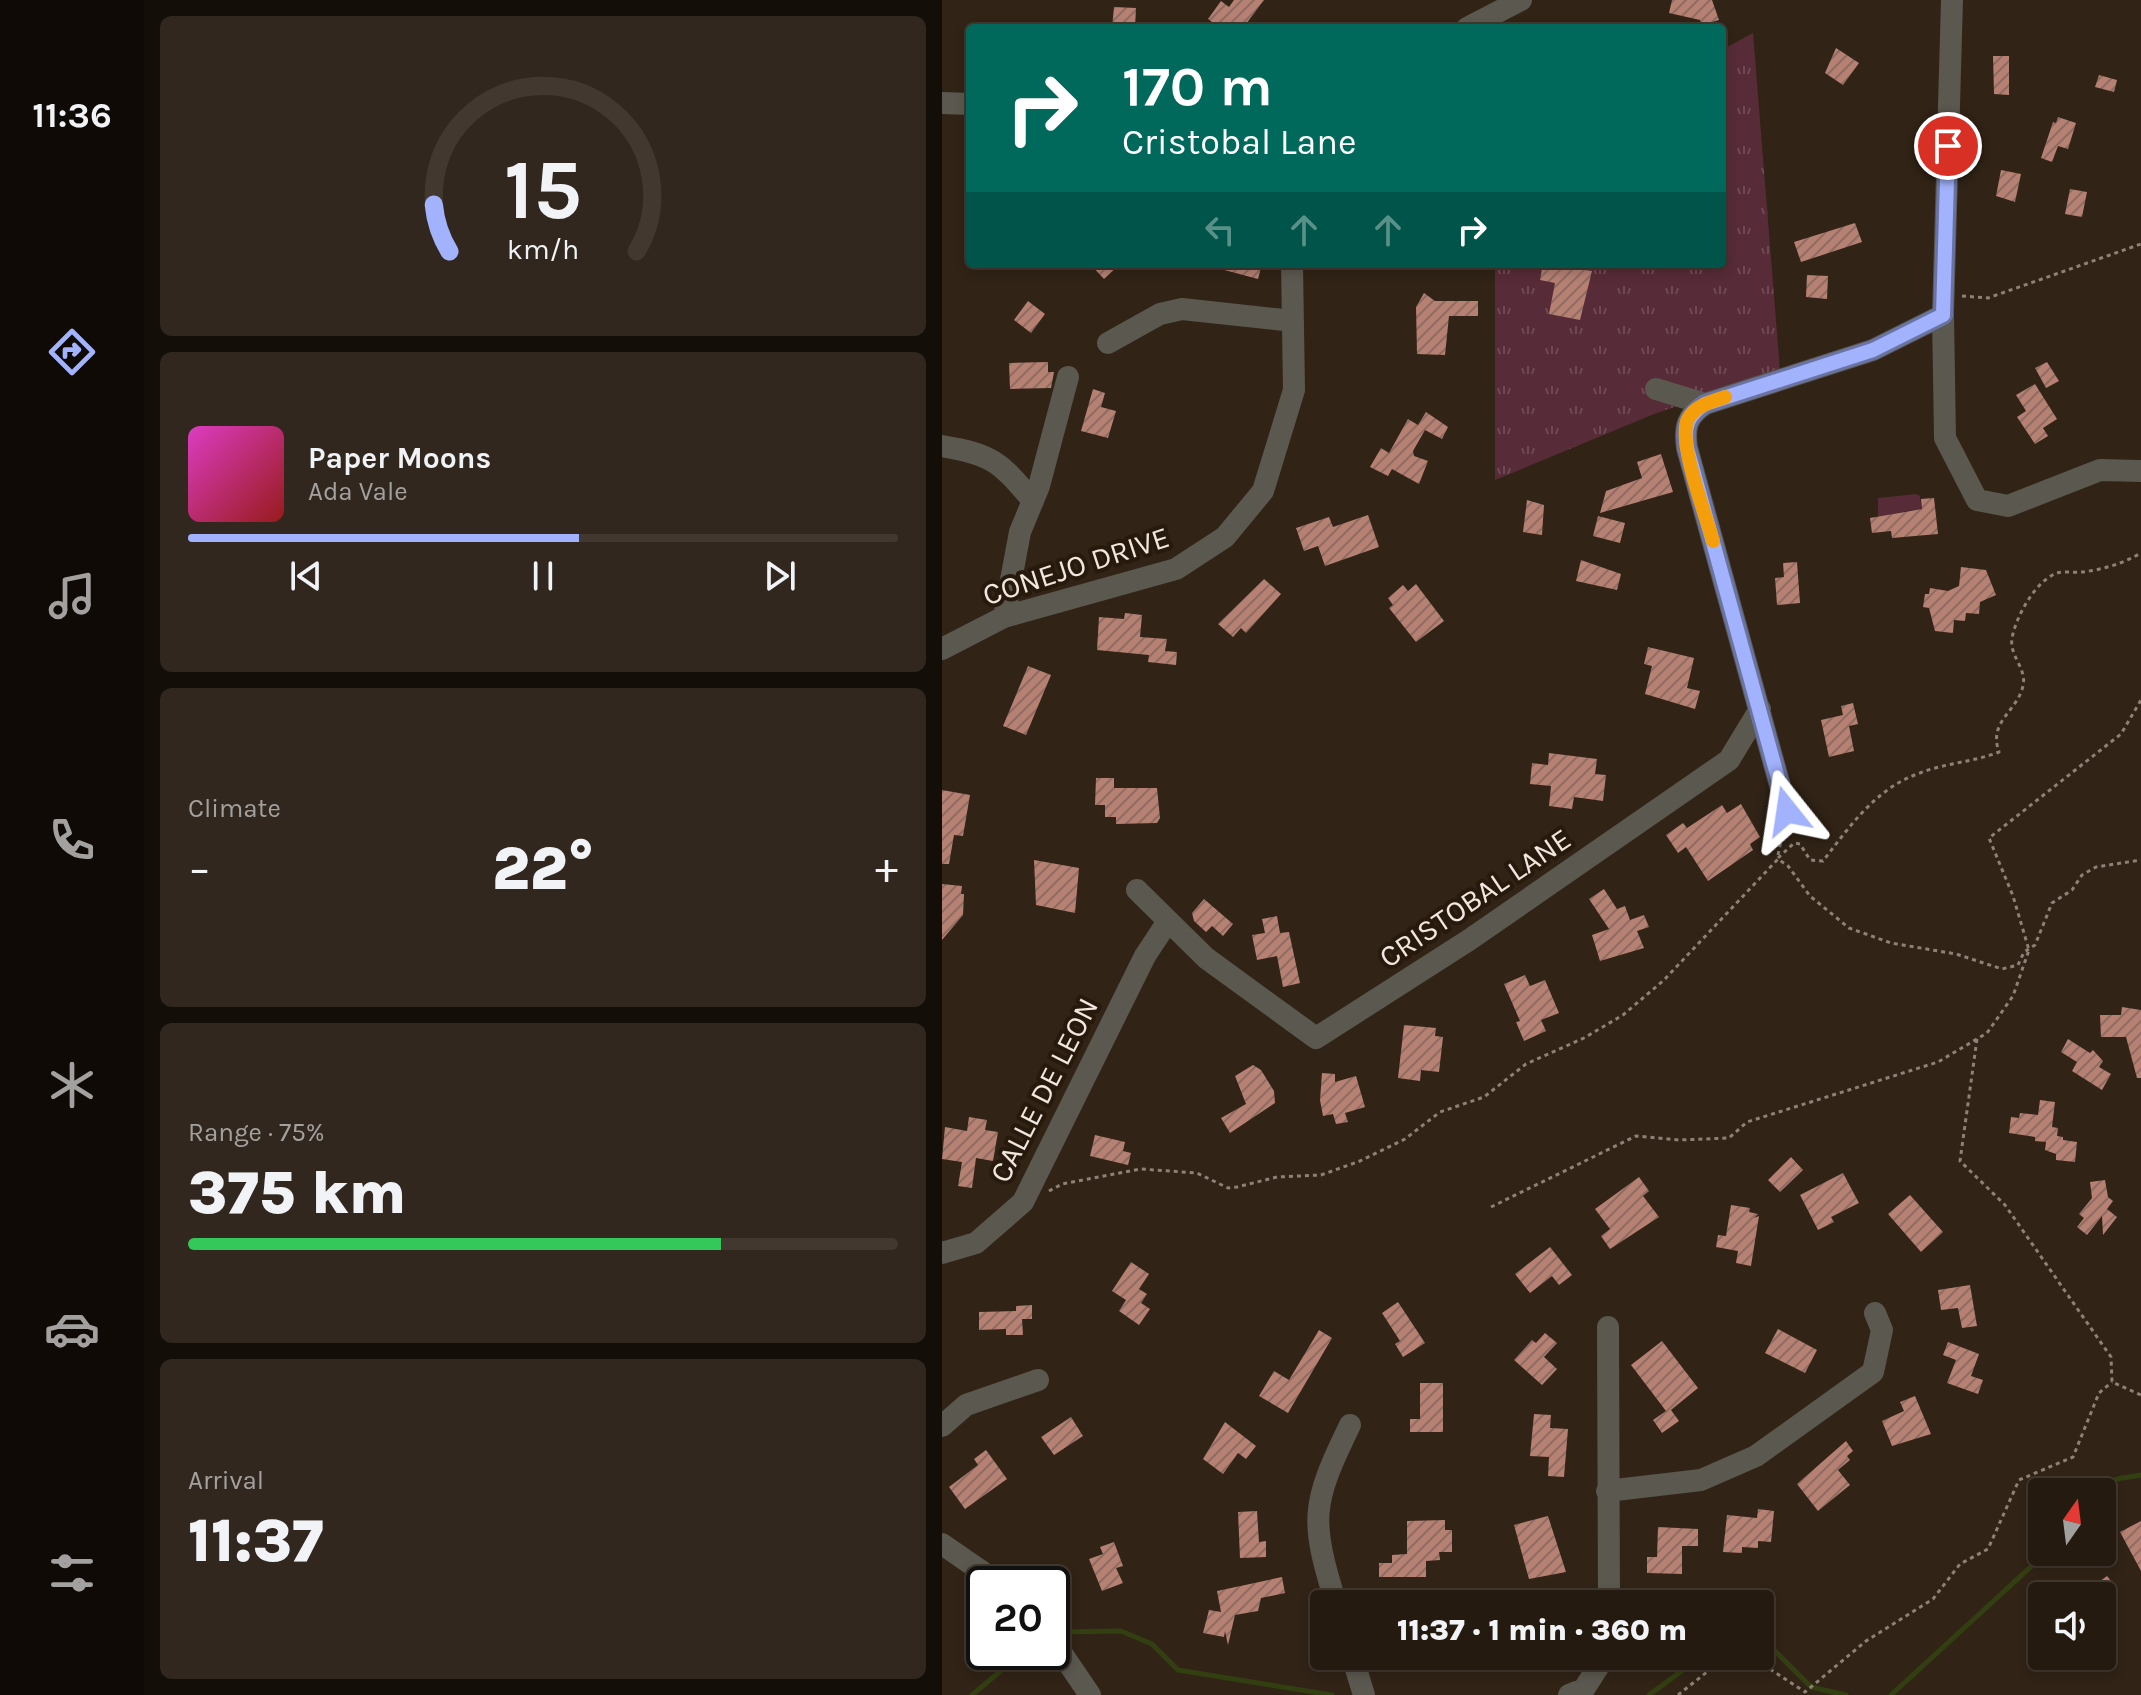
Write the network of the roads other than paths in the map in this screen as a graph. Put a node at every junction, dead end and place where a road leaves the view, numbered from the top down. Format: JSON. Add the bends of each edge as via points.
{"nodes":[{"id":1,"x":1521,"y":0,"type":"edge"},
{"id":2,"x":1952,"y":0,"type":"edge"},
{"id":3,"x":1475,"y":24,"type":"edge"},
{"id":4,"x":942,"y":103,"type":"edge"},
{"id":5,"x":966,"y":104,"type":"edge"},
{"id":6,"x":1292,"y":268,"type":"edge"},
{"id":7,"x":1943,"y":315,"type":"junction"},
{"id":8,"x":1293,"y":321,"type":"junction"},
{"id":9,"x":1108,"y":343,"type":"dead end"},
{"id":10,"x":1068,"y":377,"type":"dead end"},
{"id":11,"x":1656,"y":389,"type":"dead end"},
{"id":12,"x":1705,"y":404,"type":"junction"},
{"id":13,"x":942,"y":446,"type":"edge"},
{"id":14,"x":2141,"y":471,"type":"edge"},
{"id":15,"x":1033,"y":501,"type":"junction"},
{"id":16,"x":1004,"y":617,"type":"junction"},
{"id":17,"x":942,"y":649,"type":"edge"},
{"id":18,"x":1760,"y":709,"type":"junction"},
{"id":19,"x":1787,"y":811,"type":"road end"},
{"id":20,"x":1137,"y":890,"type":"dead end"},
{"id":21,"x":1168,"y":921,"type":"junction"},
{"id":22,"x":942,"y":1253,"type":"edge"},
{"id":23,"x":1875,"y":1313,"type":"dead end"},
{"id":24,"x":1608,"y":1327,"type":"dead end"},
{"id":25,"x":1038,"y":1380,"type":"dead end"},
{"id":26,"x":1350,"y":1425,"type":"dead end"},
{"id":27,"x":942,"y":1426,"type":"edge"},
{"id":28,"x":1607,"y":1491,"type":"junction"},
{"id":29,"x":942,"y":1544,"type":"edge"},
{"id":30,"x":974,"y":1566,"type":"edge"},
{"id":31,"x":1332,"y":1590,"type":"edge"},
{"id":32,"x":1609,"y":1590,"type":"edge"},
{"id":33,"x":1070,"y":1666,"type":"edge"},
{"id":34,"x":1356,"y":1670,"type":"edge"},
{"id":35,"x":1596,"y":1670,"type":"edge"},
{"id":36,"x":1090,"y":1695,"type":"edge"},
{"id":37,"x":1364,"y":1695,"type":"edge"},
{"id":38,"x":1569,"y":1695,"type":"edge"}],
"edges":[{"from":1,"to":3,"type":"street"},
{"from":2,"to":7,"type":"street"},
{"from":4,"to":5,"type":"street"},
{"from":6,"to":8,"type":"street","name":"CONEJO DRIVE"},
{"from":7,"to":12,"type":"street","via":[[1873,350]]},
{"from":7,"to":14,"type":"street","via":[[1945,438],[1977,500],[2008,506],[2100,470]]},
{"from":8,"to":9,"type":"street","via":[[1182,309],[1160,314]]},
{"from":8,"to":16,"type":"street","name":"CONEJO DRIVE","via":[[1294,390],[1263,491],[1225,537],[1176,569]]},
{"from":10,"to":15,"type":"street"},
{"from":11,"to":12,"type":"street"},
{"from":12,"to":18,"type":"street","via":[[1688,418],[1687,448]]},
{"from":13,"to":15,"type":"street","via":[[982,453],[1000,464]]},
{"from":15,"to":16,"type":"street","via":[[1010,570]]},
{"from":16,"to":17,"type":"street","name":"CONEJO DRIVE"},
{"from":18,"to":19,"type":"street"},
{"from":18,"to":21,"type":"street","name":"CRISTOBAL LANE","via":[[1729,760],[1469,940],[1316,1038],[1206,958]]},
{"from":20,"to":21,"type":"street"},
{"from":21,"to":22,"type":"street","name":"CALLE DE LEON","via":[[1145,956],[1023,1202],[976,1243]]},
{"from":23,"to":28,"type":"street","via":[[1882,1330],[1873,1372],[1756,1456],[1701,1480]]},
{"from":24,"to":28,"type":"street"},
{"from":25,"to":27,"type":"street","via":[[966,1405]]},
{"from":26,"to":31,"type":"street","via":[[1317,1506],[1318,1545]]},
{"from":28,"to":32,"type":"street"},
{"from":29,"to":30,"type":"street"},
{"from":33,"to":36,"type":"street"},
{"from":34,"to":37,"type":"street"},
{"from":35,"to":38,"type":"street","via":[[1584,1689]]}]}
